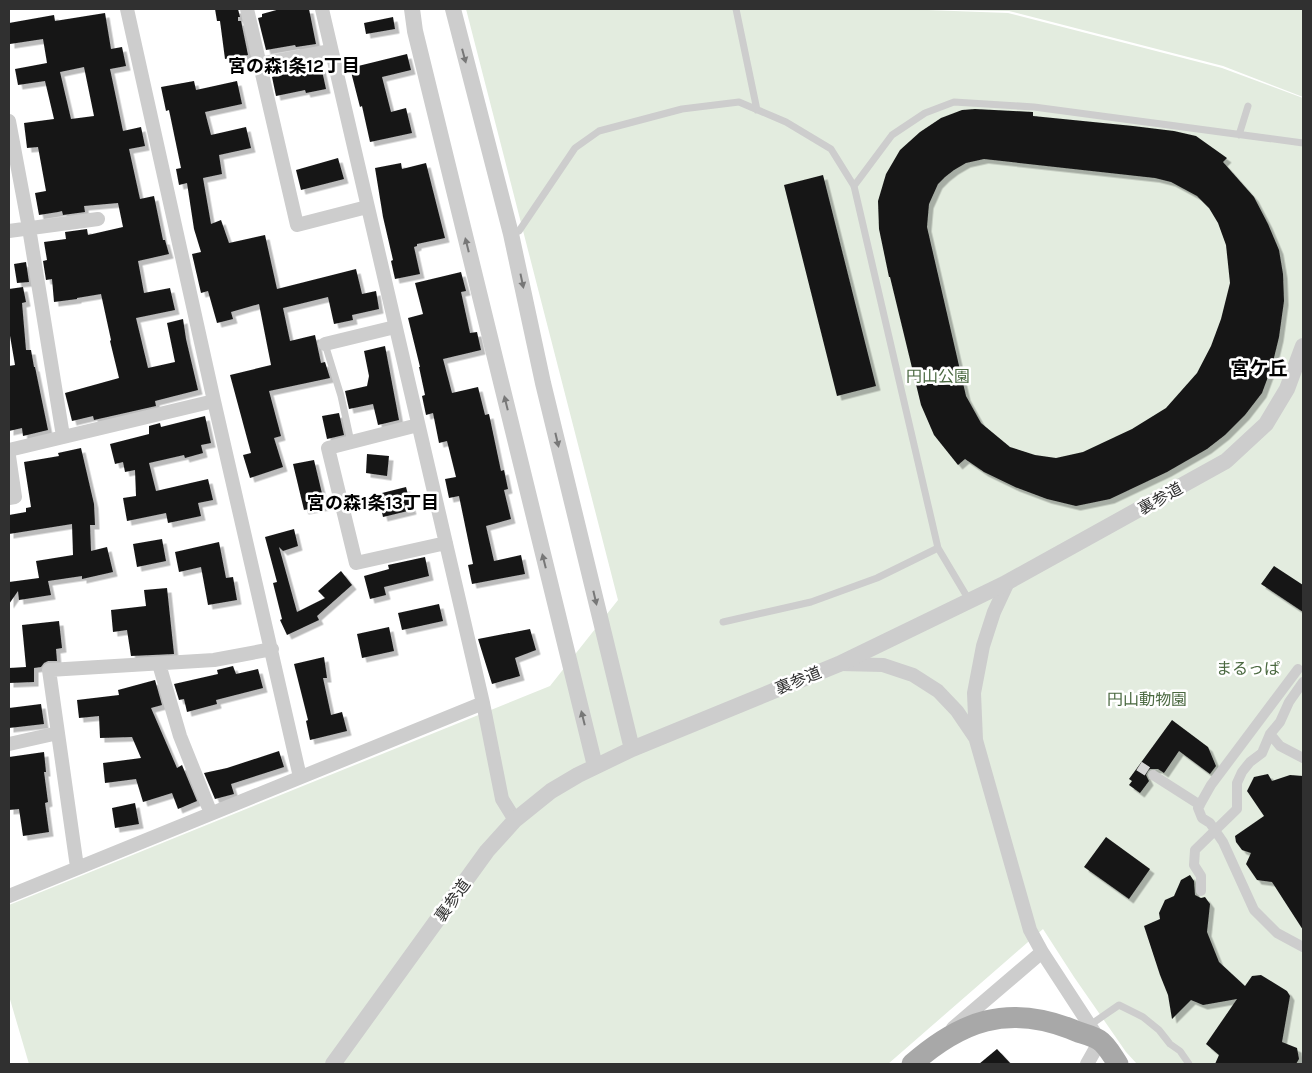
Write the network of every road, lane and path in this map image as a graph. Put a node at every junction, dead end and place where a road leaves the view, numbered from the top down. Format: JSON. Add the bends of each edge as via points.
{"nodes":[{"id":1,"x":127,"y":9,"type":"edge"},
{"id":2,"x":247,"y":9,"type":"edge"},
{"id":3,"x":322,"y":9,"type":"edge"},
{"id":4,"x":412,"y":9,"type":"edge"},
{"id":5,"x":453,"y":9,"type":"edge"},
{"id":6,"x":736,"y":9,"type":"edge"},
{"id":7,"x":331,"y":51,"type":"junction"},
{"id":8,"x":260,"y":64,"type":"junction"},
{"id":9,"x":1248,"y":106,"type":"dead end"},
{"id":10,"x":757,"y":110,"type":"junction"},
{"id":11,"x":9,"y":121,"type":"edge"},
{"id":12,"x":1240,"y":135,"type":"junction"},
{"id":13,"x":1303,"y":143,"type":"edge"},
{"id":14,"x":854,"y":186,"type":"junction"},
{"id":15,"x":367,"y":207,"type":"junction"},
{"id":16,"x":98,"y":219,"type":"dead end"},
{"id":17,"x":29,"y":228,"type":"junction"},
{"id":18,"x":9,"y":231,"type":"edge"},
{"id":19,"x":511,"y":234,"type":"junction"},
{"id":20,"x":396,"y":328,"type":"junction"},
{"id":21,"x":325,"y":344,"type":"joint"},
{"id":22,"x":1303,"y":346,"type":"edge"},
{"id":23,"x":214,"y":401,"type":"junction"},
{"id":24,"x":418,"y":425,"type":"junction"},
{"id":25,"x":63,"y":436,"type":"junction"},
{"id":26,"x":351,"y":442,"type":"junction"},
{"id":27,"x":9,"y":450,"type":"edge"},
{"id":28,"x":9,"y":456,"type":"edge"},
{"id":29,"x":9,"y":498,"type":"edge"},
{"id":30,"x":446,"y":543,"type":"junction"},
{"id":31,"x":938,"y":548,"type":"junction"},
{"id":32,"x":1008,"y":582,"type":"junction"},
{"id":33,"x":970,"y":601,"type":"junction"},
{"id":34,"x":723,"y":622,"type":"dead end"},
{"id":35,"x":272,"y":649,"type":"junction"},
{"id":36,"x":159,"y":664,"type":"junction"},
{"id":37,"x":839,"y":664,"type":"junction"},
{"id":38,"x":1298,"y":669,"type":"dead end"},
{"id":39,"x":1303,"y":682,"type":"edge"},
{"id":40,"x":483,"y":704,"type":"junction"},
{"id":41,"x":58,"y":732,"type":"junction"},
{"id":42,"x":1270,"y":734,"type":"junction"},
{"id":43,"x":976,"y":740,"type":"junction"},
{"id":44,"x":9,"y":744,"type":"edge"},
{"id":45,"x":632,"y":749,"type":"junction"},
{"id":46,"x":1303,"y":758,"type":"edge"},
{"id":47,"x":595,"y":766,"type":"junction"},
{"id":48,"x":1153,"y":775,"type":"tunnel mouth"},
{"id":49,"x":300,"y":776,"type":"junction"},
{"id":50,"x":1200,"y":805,"type":"junction"},
{"id":51,"x":208,"y":806,"type":"dead end"},
{"id":52,"x":514,"y":820,"type":"junction"},
{"id":53,"x":1215,"y":831,"type":"junction"},
{"id":54,"x":77,"y":867,"type":"junction"},
{"id":55,"x":1201,"y":891,"type":"dead end"},
{"id":56,"x":9,"y":896,"type":"edge"},
{"id":57,"x":1303,"y":947,"type":"edge"},
{"id":58,"x":1042,"y":952,"type":"junction"},
{"id":59,"x":1095,"y":1033,"type":"junction"},
{"id":60,"x":919,"y":1058,"type":"edge"},
{"id":61,"x":333,"y":1064,"type":"edge"},
{"id":62,"x":1087,"y":1064,"type":"edge"},
{"id":63,"x":1118,"y":1064,"type":"edge"},
{"id":64,"x":1189,"y":1064,"type":"edge"}],
"edges":[{"from":1,"to":23,"type":"street"},
{"from":2,"to":8,"type":"street"},
{"from":3,"to":7,"type":"street"},
{"from":47,"to":4,"type":"street","one_way":true},
{"from":5,"to":19,"type":"street","one_way":true},
{"from":6,"to":10,"type":"lane"},
{"from":7,"to":8,"type":"street"},
{"from":7,"to":15,"type":"street"},
{"from":8,"to":15,"type":"street","via":[[297,226]]},
{"from":9,"to":12,"type":"lane"},
{"from":10,"to":14,"type":"lane","via":[[786,122],[831,149]]},
{"from":10,"to":19,"type":"lane","via":[[739,102],[682,109],[600,131],[575,148],[519,231]]},
{"from":11,"to":17,"type":"street"},
{"from":12,"to":13,"type":"lane"},
{"from":12,"to":14,"type":"lane","via":[[1034,107],[954,102],[925,113],[892,134]]},
{"from":14,"to":31,"type":"lane"},
{"from":15,"to":20,"type":"street"},
{"from":16,"to":17,"type":"street"},
{"from":17,"to":18,"type":"street"},
{"from":17,"to":25,"type":"street"},
{"from":19,"to":45,"type":"street","one_way":true,"via":[[543,383]]},
{"from":20,"to":21,"type":"street"},
{"from":20,"to":24,"type":"street"},
{"from":21,"to":26,"type":"lane"},
{"from":22,"to":32,"type":"street","name":"裏参道","via":[[1288,389],[1266,424],[1226,461]]},
{"from":23,"to":25,"type":"street"},
{"from":23,"to":35,"type":"street"},
{"from":24,"to":26,"type":"street"},
{"from":24,"to":30,"type":"street"},
{"from":25,"to":27,"type":"street"},
{"from":26,"to":30,"type":"street","via":[[328,448],[356,563]]},
{"from":28,"to":29,"type":"street","via":[[15,496]]},
{"from":30,"to":40,"type":"street"},
{"from":31,"to":33,"type":"lane"},
{"from":31,"to":34,"type":"lane","via":[[877,578],[811,602]]},
{"from":32,"to":33,"type":"street","name":"裏参道"},
{"from":32,"to":43,"type":"street","via":[[983,646],[974,693]]},
{"from":33,"to":37,"type":"street","name":"裏参道"},
{"from":35,"to":36,"type":"street","via":[[214,660]]},
{"from":35,"to":49,"type":"street"},
{"from":36,"to":41,"type":"street","via":[[49,670]]},
{"from":36,"to":51,"type":"street","via":[[180,736]]},
{"from":37,"to":43,"type":"street","via":[[883,665],[913,675],[938,691],[957,711]]},
{"from":37,"to":45,"type":"street","name":"裏参道"},
{"from":38,"to":50,"type":"street"},
{"from":39,"to":42,"type":"street"},
{"from":40,"to":49,"type":"street"},
{"from":40,"to":52,"type":"street","via":[[502,799]]},
{"from":41,"to":44,"type":"street"},
{"from":41,"to":54,"type":"street"},
{"from":42,"to":46,"type":"street","via":[[1280,746]]},
{"from":42,"to":53,"type":"street","via":[[1262,753],[1250,762],[1237,783],[1237,809]]},
{"from":43,"to":58,"type":"street","via":[[1030,930]]},
{"from":45,"to":47,"type":"street","name":"裏参道"},
{"from":47,"to":52,"type":"street","name":"裏参道","via":[[551,791]]},
{"from":48,"to":50,"type":"street"},
{"from":49,"to":54,"type":"street"},
{"from":50,"to":53,"type":"street","via":[[1202,818]]},
{"from":52,"to":61,"type":"street","name":"裏参道","via":[[487,852]]},
{"from":53,"to":55,"type":"street","via":[[1195,850],[1194,865],[1201,876]]},
{"from":53,"to":57,"type":"street","via":[[1254,910],[1277,933]]},
{"from":54,"to":56,"type":"street"},
{"from":58,"to":59,"type":"street"},
{"from":58,"to":60,"type":"street"},
{"from":59,"to":60,"type":"main road","via":[[1039,1019],[1014,1017],[983,1021],[956,1032]]},
{"from":59,"to":62,"type":"street"},
{"from":59,"to":63,"type":"main road"},
{"from":59,"to":64,"type":"lane","via":[[1119,1004],[1159,1030]]}]}
